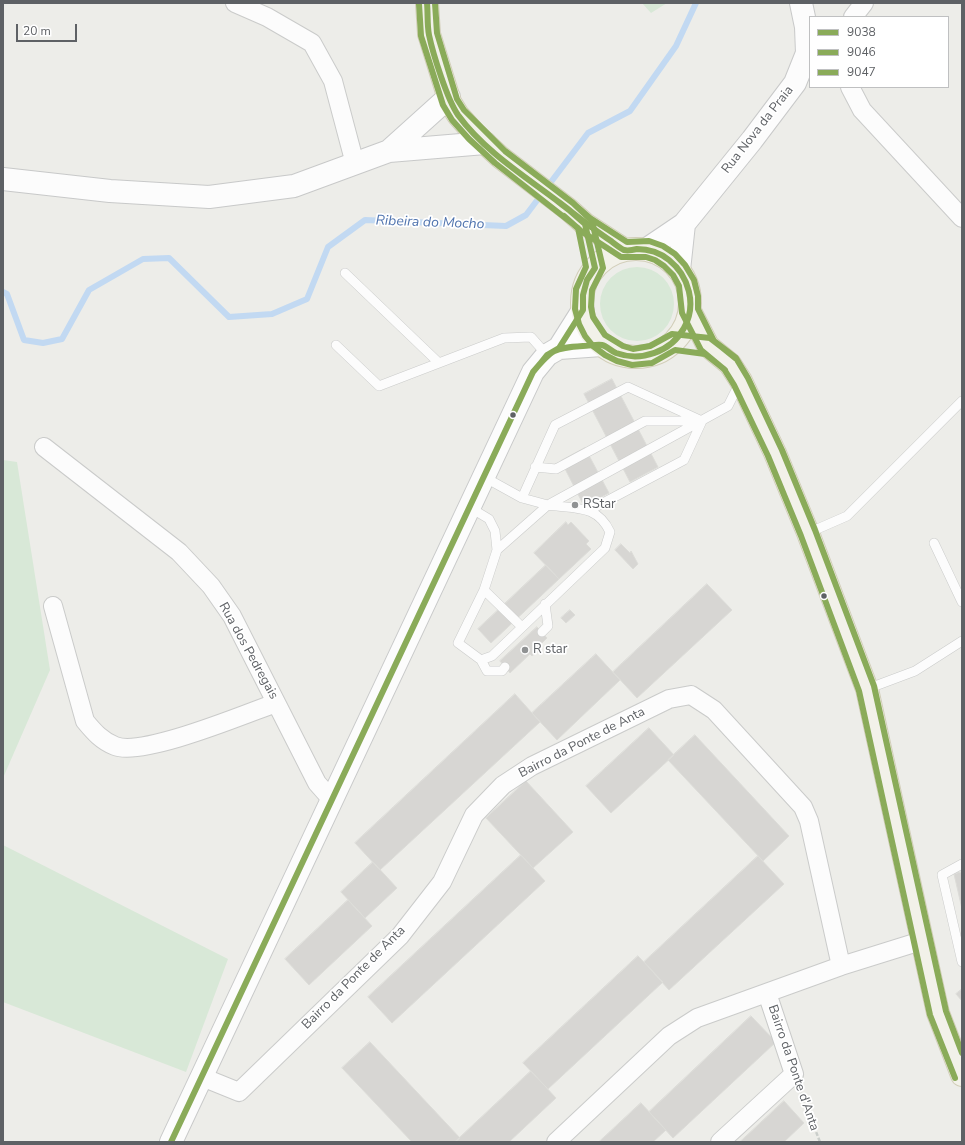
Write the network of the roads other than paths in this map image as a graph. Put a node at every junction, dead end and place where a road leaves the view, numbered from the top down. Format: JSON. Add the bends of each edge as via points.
{"nodes":[{"id":1,"x":235,"y":3,"type":"edge"},
{"id":2,"x":427,"y":3,"type":"edge"},
{"id":3,"x":801,"y":3,"type":"edge"},
{"id":4,"x":864,"y":3,"type":"edge"},
{"id":5,"x":854,"y":16,"type":"edge"},
{"id":6,"x":809,"y":53,"type":"edge"},
{"id":7,"x":851,"y":88,"type":"edge"},
{"id":8,"x":449,"y":97,"type":"junction"},
{"id":9,"x":485,"y":143,"type":"junction"},
{"id":10,"x":389,"y":151,"type":"junction"},
{"id":11,"x":355,"y":164,"type":"junction"},
{"id":12,"x":3,"y":179,"type":"edge"},
{"id":13,"x":962,"y":218,"type":"edge"},
{"id":14,"x":584,"y":224,"type":"junction"},
{"id":15,"x":684,"y":224,"type":"junction"},
{"id":16,"x":647,"y":249,"type":"junction"},
{"id":17,"x":625,"y":250,"type":"junction"},
{"id":18,"x":595,"y":268,"type":"junction"},
{"id":19,"x":679,"y":270,"type":"junction"},
{"id":20,"x":345,"y":272,"type":"dead end"},
{"id":21,"x":583,"y":310,"type":"junction"},
{"id":22,"x":690,"y":311,"type":"junction"},
{"id":23,"x":673,"y":342,"type":"junction"},
{"id":24,"x":336,"y":345,"type":"dead end"},
{"id":25,"x":602,"y":345,"type":"junction"},
{"id":26,"x":708,"y":346,"type":"junction"},
{"id":27,"x":553,"y":352,"type":"junction"},
{"id":28,"x":438,"y":363,"type":"junction"},
{"id":29,"x":741,"y":381,"type":"junction"},
{"id":30,"x":962,"y":400,"type":"edge"},
{"id":31,"x":702,"y":421,"type":"junction"},
{"id":32,"x":44,"y":447,"type":"dead end"},
{"id":33,"x":535,"y":467,"type":"junction"},
{"id":34,"x":484,"y":477,"type":"junction"},
{"id":35,"x":522,"y":498,"type":"junction"},
{"id":36,"x":548,"y":505,"type":"junction"},
{"id":37,"x":469,"y":507,"type":"junction"},
{"id":38,"x":588,"y":511,"type":"junction"},
{"id":39,"x":808,"y":533,"type":"junction"},
{"id":40,"x":934,"y":543,"type":"dead end"},
{"id":41,"x":497,"y":550,"type":"junction"},
{"id":42,"x":484,"y":590,"type":"junction"},
{"id":43,"x":962,"y":602,"type":"edge"},
{"id":44,"x":545,"y":604,"type":"junction"},
{"id":45,"x":53,"y":606,"type":"dead end"},
{"id":46,"x":522,"y":627,"type":"junction"},
{"id":47,"x":542,"y":632,"type":"dead end"},
{"id":48,"x":962,"y":642,"type":"edge"},
{"id":49,"x":481,"y":660,"type":"junction"},
{"id":50,"x":505,"y":667,"type":"dead end"},
{"id":51,"x":867,"y":689,"type":"junction"},
{"id":52,"x":276,"y":703,"type":"junction"},
{"id":53,"x":332,"y":800,"type":"junction"},
{"id":54,"x":962,"y":864,"type":"edge"},
{"id":55,"x":962,"y":917,"type":"edge"},
{"id":56,"x":952,"y":919,"type":"junction"},
{"id":57,"x":921,"y":941,"type":"junction"},
{"id":58,"x":962,"y":962,"type":"edge"},
{"id":59,"x":841,"y":966,"type":"junction"},
{"id":60,"x":767,"y":993,"type":"junction"},
{"id":61,"x":962,"y":1075,"type":"edge"},
{"id":62,"x":202,"y":1077,"type":"junction"},
{"id":63,"x":172,"y":1142,"type":"edge"},
{"id":64,"x":556,"y":1142,"type":"edge"},
{"id":65,"x":720,"y":1142,"type":"edge"}],
"edges":[{"from":1,"to":11,"type":"street","via":[[267,17],[312,43],[333,81]]},
{"from":2,"to":8,"type":"main road","via":[[429,34]]},
{"from":3,"to":6,"type":"main road","name":"Rua Nova da Praia"},
{"from":4,"to":5,"type":"street"},
{"from":6,"to":15,"type":"main road","name":"Rua Nova da Praia","via":[[795,83]]},
{"from":7,"to":13,"type":"street","via":[[862,110]]},
{"from":8,"to":9,"type":"main road","via":[[458,115]]},
{"from":8,"to":10,"type":"main road"},
{"from":9,"to":10,"type":"main road"},
{"from":9,"to":14,"type":"main road"},
{"from":10,"to":11,"type":"main road"},
{"from":11,"to":12,"type":"main road","via":[[294,186],[209,197],[110,191]]},
{"from":14,"to":17,"type":"main road"},
{"from":14,"to":18,"type":"main road"},
{"from":15,"to":16,"type":"main road","name":"Rua Nova da Praia"},
{"from":15,"to":19,"type":"main road"},
{"from":16,"to":17,"type":"main road"},
{"from":16,"to":19,"type":"main road","via":[[670,260]]},
{"from":17,"to":18,"type":"main road","via":[[609,256]]},
{"from":18,"to":21,"type":"main road","via":[[587,280]]},
{"from":19,"to":22,"type":"main road","via":[[688,290]]},
{"from":20,"to":28,"type":"lane"},
{"from":21,"to":25,"type":"main road","via":[[586,323]]},
{"from":21,"to":27,"type":"main road"},
{"from":22,"to":23,"type":"main road","via":[[684,328]]},
{"from":22,"to":26,"type":"main road"},
{"from":23,"to":25,"type":"main road","via":[[660,351],[645,356],[630,356]]},
{"from":23,"to":26,"type":"main road"},
{"from":24,"to":28,"type":"lane","via":[[379,386]]},
{"from":25,"to":27,"type":"main road"},
{"from":26,"to":29,"type":"main road","via":[[730,364]]},
{"from":27,"to":28,"type":"lane","via":[[531,337],[504,338]]},
{"from":27,"to":34,"type":"main road","via":[[533,372]]},
{"from":29,"to":31,"type":"lane","via":[[728,406]]},
{"from":29,"to":39,"type":"main road","via":[[775,453]]},
{"from":30,"to":39,"type":"lane","via":[[847,516]]},
{"from":31,"to":33,"type":"lane","via":[[645,421],[556,469]]},
{"from":31,"to":33,"type":"lane","via":[[628,387],[555,425]]},
{"from":31,"to":36,"type":"lane"},
{"from":31,"to":38,"type":"lane","via":[[684,460]]},
{"from":32,"to":52,"type":"street","name":"Rua dos Pedregais","via":[[179,552],[211,586],[232,616]]},
{"from":33,"to":35,"type":"lane"},
{"from":34,"to":35,"type":"lane"},
{"from":34,"to":37,"type":"main road"},
{"from":35,"to":36,"type":"lane"},
{"from":36,"to":38,"type":"lane"},
{"from":36,"to":41,"type":"lane"},
{"from":37,"to":41,"type":"lane","via":[[489,519],[495,531]]},
{"from":37,"to":53,"type":"main road"},
{"from":38,"to":44,"type":"lane","via":[[605,521],[610,532],[605,548]]},
{"from":39,"to":51,"type":"main road"},
{"from":40,"to":43,"type":"lane"},
{"from":41,"to":42,"type":"lane"},
{"from":42,"to":46,"type":"lane"},
{"from":42,"to":49,"type":"lane","via":[[458,643]]},
{"from":44,"to":46,"type":"lane"},
{"from":44,"to":47,"type":"lane","via":[[548,626]]},
{"from":45,"to":52,"type":"street","via":[[86,721],[96,736],[116,747],[148,747]]},
{"from":46,"to":49,"type":"lane","via":[[492,656]]},
{"from":48,"to":51,"type":"lane","via":[[915,671]]},
{"from":49,"to":50,"type":"lane","via":[[487,671],[502,671]]},
{"from":51,"to":57,"type":"main road"},
{"from":52,"to":53,"type":"street","name":"Rua dos Pedregais","via":[[317,783]]},
{"from":53,"to":62,"type":"main road"},
{"from":54,"to":56,"type":"lane","via":[[942,875]]},
{"from":55,"to":56,"type":"lane"},
{"from":56,"to":58,"type":"lane"},
{"from":57,"to":59,"type":"street"},
{"from":57,"to":61,"type":"main road","via":[[938,1013]]},
{"from":59,"to":60,"type":"street"},
{"from":59,"to":62,"type":"street","name":"Bairro da Ponte de Anta","via":[[809,821],[802,807],[714,710],[692,695],[669,699],[532,766],[503,785],[474,815],[442,882],[400,936],[239,1092]]},
{"from":60,"to":64,"type":"street","via":[[697,1018],[669,1036]]},
{"from":60,"to":65,"type":"street","name":"Bairro da Ponte d'Anta","via":[[794,1074]]},
{"from":62,"to":63,"type":"main road"}]}
